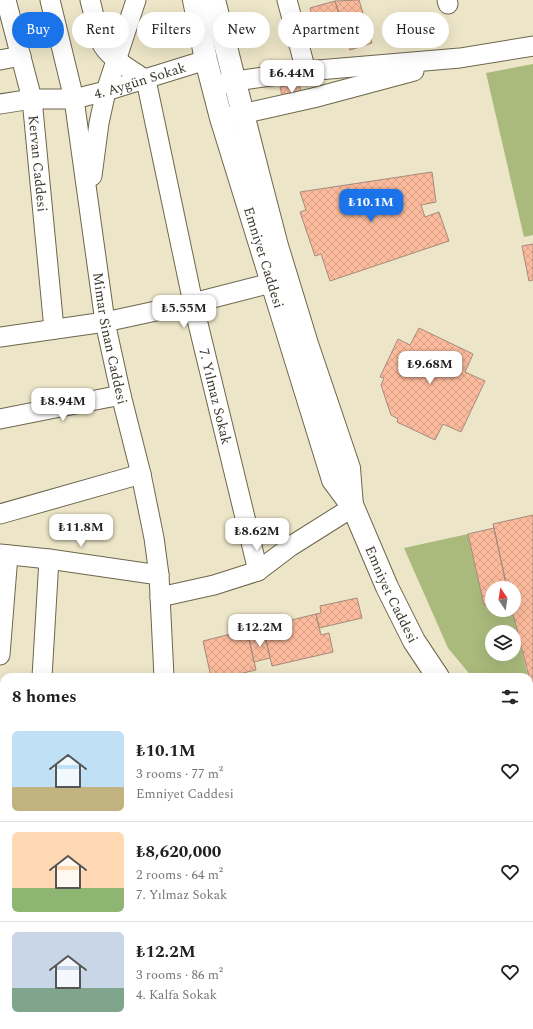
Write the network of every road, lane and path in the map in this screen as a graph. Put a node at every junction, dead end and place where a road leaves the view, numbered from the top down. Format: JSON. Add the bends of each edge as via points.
{"nodes":[{"id":1,"x":6,"y":0,"type":"edge"},
{"id":2,"x":50,"y":0,"type":"edge"},
{"id":3,"x":90,"y":0,"type":"edge"},
{"id":4,"x":136,"y":0,"type":"edge"},
{"id":5,"x":194,"y":0,"type":"edge"},
{"id":6,"x":214,"y":0,"type":"edge"},
{"id":7,"x":287,"y":0,"type":"edge"},
{"id":8,"x":533,"y":46,"type":"edge"},
{"id":9,"x":21,"y":56,"type":"junction"},
{"id":10,"x":460,"y":58,"type":"junction"},
{"id":11,"x":116,"y":59,"type":"junction"},
{"id":12,"x":0,"y":60,"type":"edge"},
{"id":13,"x":206,"y":60,"type":"junction"},
{"id":14,"x":306,"y":71,"type":"junction"},
{"id":15,"x":146,"y":80,"type":"junction"},
{"id":16,"x":234,"y":81,"type":"junction"},
{"id":17,"x":213,"y":86,"type":"junction"},
{"id":18,"x":106,"y":91,"type":"junction"},
{"id":19,"x":32,"y":99,"type":"junction"},
{"id":20,"x":74,"y":99,"type":"junction"},
{"id":21,"x":0,"y":104,"type":"edge"},
{"id":22,"x":243,"y":114,"type":"junction"},
{"id":23,"x":221,"y":118,"type":"junction"},
{"id":24,"x":90,"y":211,"type":"junction"},
{"id":25,"x":271,"y":283,"type":"junction"},
{"id":26,"x":193,"y":303,"type":"junction"},
{"id":27,"x":105,"y":322,"type":"junction"},
{"id":28,"x":54,"y":329,"type":"junction"},
{"id":29,"x":0,"y":337,"type":"edge"},
{"id":30,"x":121,"y":394,"type":"junction"},
{"id":31,"x":0,"y":419,"type":"edge"},
{"id":32,"x":140,"y":474,"type":"junction"},
{"id":33,"x":353,"y":507,"type":"junction"},
{"id":34,"x":0,"y":514,"type":"edge"},
{"id":35,"x":4,"y":554,"type":"edge"},
{"id":36,"x":49,"y":559,"type":"junction"},
{"id":37,"x":258,"y":570,"type":"junction"},
{"id":38,"x":159,"y":575,"type":"junction"},
{"id":39,"x":160,"y":597,"type":"junction"},
{"id":40,"x":0,"y":656,"type":"edge"},
{"id":41,"x":42,"y":673,"type":"edge"},
{"id":42,"x":164,"y":673,"type":"edge"},
{"id":43,"x":435,"y":673,"type":"edge"}],
"edges":[{"from":1,"to":9,"type":"street","name":"Kervan Caddesi"},
{"from":2,"to":20,"type":"street","name":"Mimar Sinan Caddesi"},
{"from":3,"to":11,"type":"street","via":[[101,43]]},
{"from":4,"to":11,"type":"street"},
{"from":5,"to":13,"type":"main road","name":"Emniyet Caddesi"},
{"from":6,"to":16,"type":"main road","name":"Emniyet Caddesi"},
{"from":7,"to":14,"type":"street"},
{"from":8,"to":10,"type":"street"},
{"from":9,"to":12,"type":"street"},
{"from":9,"to":19,"type":"street","name":"Kervan Caddesi"},
{"from":10,"to":14,"type":"street"},
{"from":10,"to":22,"type":"street"},
{"from":11,"to":15,"type":"street"},
{"from":11,"to":18,"type":"street"},
{"from":13,"to":15,"type":"street","name":"4. Aygün Sokak"},
{"from":13,"to":17,"type":"main road","name":"Emniyet Caddesi"},
{"from":14,"to":16,"type":"street"},
{"from":15,"to":18,"type":"street","name":"4. Aygün Sokak"},
{"from":15,"to":26,"type":"street","name":"7. Yılmaz Sokak"},
{"from":16,"to":17,"type":"street"},
{"from":16,"to":22,"type":"main road","name":"Emniyet Caddesi"},
{"from":17,"to":23,"type":"main road","name":"Emniyet Caddesi"},
{"from":18,"to":20,"type":"street","name":"4. Aygün Sokak"},
{"from":18,"to":24,"type":"street","via":[[92,167]]},
{"from":19,"to":20,"type":"street","name":"4. Aygün Sokak"},
{"from":19,"to":21,"type":"street","name":"4. Aygün Sokak"},
{"from":19,"to":28,"type":"street","name":"Kervan Caddesi"},
{"from":20,"to":24,"type":"street","name":"Mimar Sinan Caddesi"},
{"from":22,"to":23,"type":"street"},
{"from":22,"to":33,"type":"main road","name":"Emniyet Caddesi","via":[[277,246],[349,468]]},
{"from":23,"to":25,"type":"main road","name":"Emniyet Caddesi"},
{"from":24,"to":27,"type":"street","name":"Mimar Sinan Caddesi"},
{"from":25,"to":26,"type":"street"},
{"from":25,"to":33,"type":"main road","name":"Emniyet Caddesi","via":[[333,480]]},
{"from":26,"to":27,"type":"street"},
{"from":26,"to":37,"type":"street","name":"7. Yılmaz Sokak"},
{"from":27,"to":28,"type":"street"},
{"from":27,"to":30,"type":"street","name":"Mimar Sinan Caddesi"},
{"from":28,"to":29,"type":"street"},
{"from":30,"to":31,"type":"street"},
{"from":30,"to":32,"type":"street","name":"Mimar Sinan Caddesi"},
{"from":32,"to":34,"type":"street"},
{"from":32,"to":38,"type":"street","name":"Mimar Sinan Caddesi"},
{"from":33,"to":37,"type":"street"},
{"from":33,"to":43,"type":"main road","name":"Emniyet Caddesi","via":[[387,587],[414,640]]},
{"from":35,"to":36,"type":"street"},
{"from":35,"to":40,"type":"street"},
{"from":36,"to":38,"type":"street"},
{"from":36,"to":41,"type":"street"},
{"from":37,"to":39,"type":"street","via":[[214,585]]},
{"from":38,"to":39,"type":"street","name":"Mimar Sinan Caddesi"},
{"from":39,"to":42,"type":"street","name":"Mimar Sinan Caddesi"}]}
